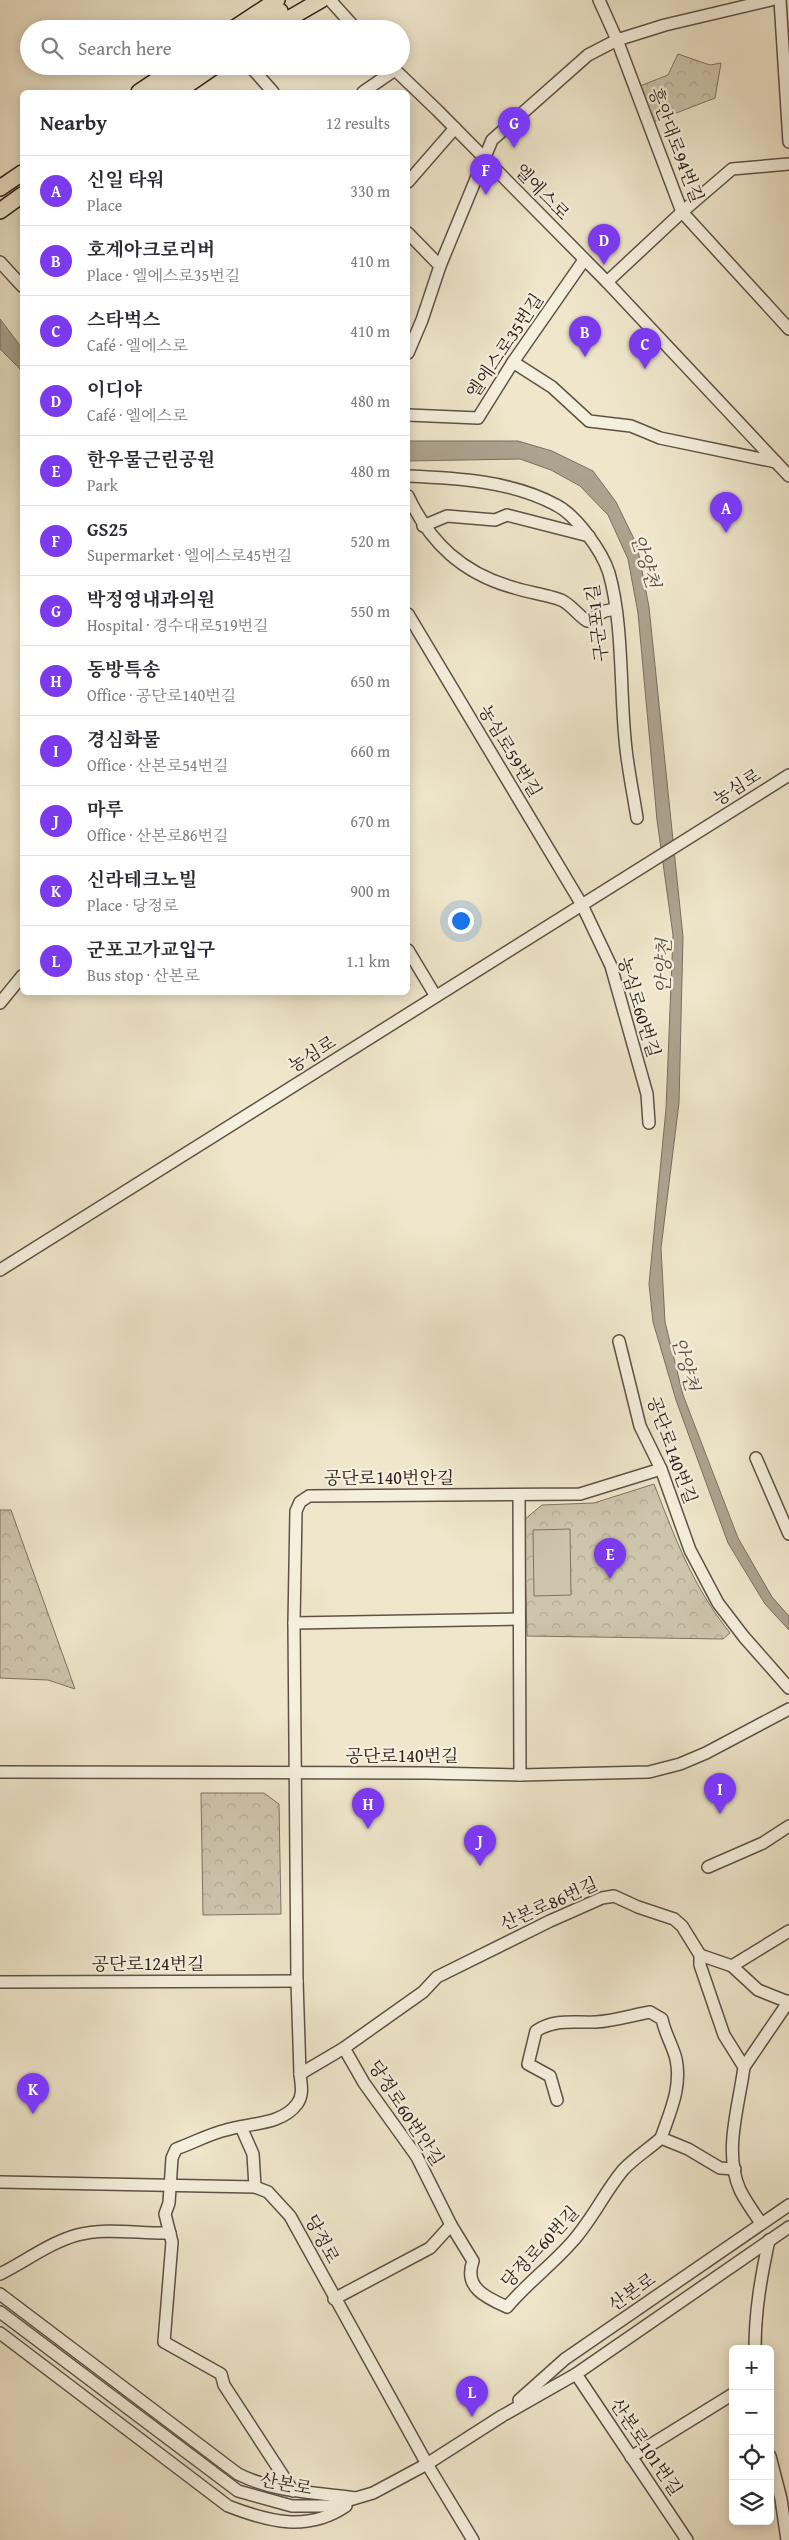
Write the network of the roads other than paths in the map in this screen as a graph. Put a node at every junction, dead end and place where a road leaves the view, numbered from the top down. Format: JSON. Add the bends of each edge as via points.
{"nodes":[{"id":1,"x":278,"y":0,"type":"edge"},
{"id":2,"x":300,"y":0,"type":"edge"},
{"id":3,"x":321,"y":0,"type":"edge"},
{"id":4,"x":330,"y":0,"type":"edge"},
{"id":5,"x":599,"y":0,"type":"edge"},
{"id":6,"x":771,"y":0,"type":"edge"},
{"id":7,"x":780,"y":0,"type":"edge"},
{"id":8,"x":247,"y":20,"type":"edge"},
{"id":9,"x":267,"y":20,"type":"edge"},
{"id":10,"x":287,"y":20,"type":"edge"},
{"id":11,"x":348,"y":20,"type":"edge"},
{"id":12,"x":618,"y":40,"type":"junction"},
{"id":13,"x":173,"y":75,"type":"edge"},
{"id":14,"x":179,"y":75,"type":"edge"},
{"id":15,"x":202,"y":75,"type":"edge"},
{"id":16,"x":258,"y":75,"type":"edge"},
{"id":17,"x":384,"y":75,"type":"edge"},
{"id":18,"x":400,"y":75,"type":"edge"},
{"id":19,"x":143,"y":90,"type":"edge"},
{"id":20,"x":160,"y":90,"type":"edge"},
{"id":21,"x":180,"y":90,"type":"edge"},
{"id":22,"x":270,"y":90,"type":"edge"},
{"id":23,"x":366,"y":90,"type":"edge"},
{"id":24,"x":455,"y":128,"type":"junction"},
{"id":25,"x":789,"y":142,"type":"edge"},
{"id":26,"x":483,"y":158,"type":"junction"},
{"id":27,"x":789,"y":164,"type":"edge"},
{"id":28,"x":20,"y":174,"type":"edge"},
{"id":29,"x":410,"y":180,"type":"edge"},
{"id":30,"x":0,"y":188,"type":"edge"},
{"id":31,"x":20,"y":196,"type":"edge"},
{"id":32,"x":0,"y":211,"type":"edge"},
{"id":33,"x":682,"y":212,"type":"junction"},
{"id":34,"x":410,"y":235,"type":"edge"},
{"id":35,"x":584,"y":260,"type":"junction"},
{"id":36,"x":0,"y":262,"type":"edge"},
{"id":37,"x":440,"y":266,"type":"junction"},
{"id":38,"x":607,"y":282,"type":"junction"},
{"id":39,"x":20,"y":284,"type":"edge"},
{"id":40,"x":789,"y":329,"type":"edge"},
{"id":41,"x":410,"y":348,"type":"edge"},
{"id":42,"x":513,"y":362,"type":"junction"},
{"id":43,"x":410,"y":415,"type":"edge"},
{"id":44,"x":776,"y":462,"type":"junction"},
{"id":45,"x":410,"y":476,"type":"edge"},
{"id":46,"x":789,"y":476,"type":"edge"},
{"id":47,"x":410,"y":500,"type":"edge"},
{"id":48,"x":423,"y":526,"type":"junction"},
{"id":49,"x":589,"y":536,"type":"junction"},
{"id":50,"x":615,"y":609,"type":"junction"},
{"id":51,"x":410,"y":617,"type":"edge"},
{"id":52,"x":789,"y":775,"type":"edge"},
{"id":53,"x":637,"y":818,"type":"dead end"},
{"id":54,"x":582,"y":905,"type":"junction"},
{"id":55,"x":410,"y":953,"type":"edge"},
{"id":56,"x":20,"y":978,"type":"edge"},
{"id":57,"x":435,"y":995,"type":"junction"},
{"id":58,"x":0,"y":1003,"type":"edge"},
{"id":59,"x":649,"y":1123,"type":"dead end"},
{"id":60,"x":0,"y":1270,"type":"edge"},
{"id":61,"x":619,"y":1341,"type":"dead end"},
{"id":62,"x":756,"y":1458,"type":"dead end"},
{"id":63,"x":660,"y":1469,"type":"junction"},
{"id":64,"x":519,"y":1494,"type":"junction"},
{"id":65,"x":789,"y":1534,"type":"edge"},
{"id":66,"x":518,"y":1619,"type":"junction"},
{"id":67,"x":294,"y":1624,"type":"junction"},
{"id":68,"x":789,"y":1688,"type":"edge"},
{"id":69,"x":789,"y":1709,"type":"edge"},
{"id":70,"x":0,"y":1772,"type":"edge"},
{"id":71,"x":296,"y":1774,"type":"junction"},
{"id":72,"x":520,"y":1775,"type":"junction"},
{"id":73,"x":789,"y":1826,"type":"edge"},
{"id":74,"x":708,"y":1867,"type":"dead end"},
{"id":75,"x":789,"y":1931,"type":"edge"},
{"id":76,"x":700,"y":1955,"type":"junction"},
{"id":77,"x":732,"y":1966,"type":"junction"},
{"id":78,"x":297,"y":1981,"type":"junction"},
{"id":79,"x":0,"y":1982,"type":"edge"},
{"id":80,"x":788,"y":2002,"type":"edge"},
{"id":81,"x":344,"y":2048,"type":"junction"},
{"id":82,"x":744,"y":2067,"type":"junction"},
{"id":83,"x":300,"y":2074,"type":"junction"},
{"id":84,"x":557,"y":2100,"type":"dead end"},
{"id":85,"x":241,"y":2127,"type":"junction"},
{"id":86,"x":661,"y":2138,"type":"junction"},
{"id":87,"x":735,"y":2169,"type":"junction"},
{"id":88,"x":0,"y":2182,"type":"edge"},
{"id":89,"x":170,"y":2185,"type":"junction"},
{"id":90,"x":256,"y":2187,"type":"junction"},
{"id":91,"x":789,"y":2206,"type":"edge"},
{"id":92,"x":761,"y":2224,"type":"junction"},
{"id":93,"x":451,"y":2225,"type":"junction"},
{"id":94,"x":789,"y":2227,"type":"edge"},
{"id":95,"x":170,"y":2233,"type":"junction"},
{"id":96,"x":770,"y":2240,"type":"junction"},
{"id":97,"x":0,"y":2274,"type":"edge"},
{"id":98,"x":0,"y":2294,"type":"edge"},
{"id":99,"x":334,"y":2299,"type":"junction"},
{"id":100,"x":0,"y":2312,"type":"edge"},
{"id":101,"x":0,"y":2333,"type":"edge"},
{"id":102,"x":755,"y":2345,"type":"edge"},
{"id":103,"x":576,"y":2374,"type":"junction"},
{"id":104,"x":729,"y":2396,"type":"edge"},
{"id":105,"x":502,"y":2416,"type":"junction"},
{"id":106,"x":631,"y":2457,"type":"junction"},
{"id":107,"x":427,"y":2464,"type":"junction"},
{"id":108,"x":774,"y":2473,"type":"edge"},
{"id":109,"x":294,"y":2491,"type":"junction"},
{"id":110,"x":357,"y":2498,"type":"junction"},
{"id":111,"x":473,"y":2540,"type":"edge"},
{"id":112,"x":687,"y":2540,"type":"edge"},
{"id":113,"x":787,"y":2540,"type":"edge"}],
"edges":[{"from":1,"to":8,"type":"main road"},
{"from":2,"to":9,"type":"main road"},
{"from":3,"to":10,"type":"main road"},
{"from":4,"to":11,"type":"street"},
{"from":5,"to":12,"type":"street","name":"흥안대로94번길"},
{"from":6,"to":12,"type":"street"},
{"from":7,"to":25,"type":"street"},
{"from":12,"to":26,"type":"street","via":[[588,55],[492,140]]},
{"from":12,"to":33,"type":"street","name":"흥안대로94번길"},
{"from":13,"to":19,"type":"main road"},
{"from":14,"to":20,"type":"main road"},
{"from":15,"to":21,"type":"main road"},
{"from":16,"to":22,"type":"street"},
{"from":17,"to":23,"type":"street"},
{"from":18,"to":24,"type":"street","name":"엘에스로"},
{"from":24,"to":26,"type":"street","name":"엘에스로"},
{"from":24,"to":29,"type":"street"},
{"from":26,"to":35,"type":"street","name":"엘에스로"},
{"from":26,"to":37,"type":"street"},
{"from":27,"to":33,"type":"street","via":[[732,169]]},
{"from":28,"to":30,"type":"main road"},
{"from":31,"to":32,"type":"main road"},
{"from":33,"to":38,"type":"street"},
{"from":33,"to":40,"type":"street","name":"흥안대로94번길"},
{"from":34,"to":37,"type":"street"},
{"from":35,"to":38,"type":"street","name":"엘에스로"},
{"from":35,"to":42,"type":"street","name":"엘에스로35번길"},
{"from":36,"to":39,"type":"street"},
{"from":37,"to":41,"type":"street"},
{"from":38,"to":44,"type":"street","name":"엘에스로"},
{"from":42,"to":43,"type":"street","name":"엘에스로35번길","via":[[478,418]]},
{"from":42,"to":44,"type":"street","via":[[552,387],[589,421],[631,426],[660,438]]},
{"from":44,"to":46,"type":"street","name":"엘에스로"},
{"from":45,"to":49,"type":"street","name":"구군포1길","via":[[518,488],[557,505]]},
{"from":47,"to":48,"type":"street"},
{"from":48,"to":49,"type":"street","via":[[447,516],[495,520],[507,515]]},
{"from":48,"to":50,"type":"street","via":[[443,549],[477,574],[512,588],[563,601],[587,621]]},
{"from":49,"to":50,"type":"street","name":"구군포1길","via":[[608,571]]},
{"from":50,"to":53,"type":"street","name":"구군포1길","via":[[625,742]]},
{"from":51,"to":54,"type":"street","name":"농심로59번길"},
{"from":52,"to":54,"type":"street","name":"농심로"},
{"from":54,"to":57,"type":"street","name":"농심로"},
{"from":54,"to":59,"type":"street","name":"농심로60번길","via":[[611,966],[647,1094]]},
{"from":55,"to":57,"type":"street"},
{"from":56,"to":58,"type":"street"},
{"from":57,"to":60,"type":"street","name":"농심로"},
{"from":61,"to":63,"type":"street","name":"공단로140번길","via":[[640,1426]]},
{"from":62,"to":65,"type":"street"},
{"from":63,"to":64,"type":"street","name":"공단로140번안길","via":[[580,1494]]},
{"from":63,"to":68,"type":"street","name":"공단로140번길","via":[[690,1550],[718,1602]]},
{"from":64,"to":66,"type":"street"},
{"from":64,"to":67,"type":"street","name":"공단로140번안길","via":[[309,1496],[300,1502],[296,1511]]},
{"from":66,"to":67,"type":"street"},
{"from":66,"to":72,"type":"street"},
{"from":67,"to":71,"type":"street","name":"공단로140번안길"},
{"from":69,"to":72,"type":"street","name":"공단로140번길","via":[[706,1754],[668,1768],[649,1772]]},
{"from":70,"to":71,"type":"street","name":"공단로140번길"},
{"from":71,"to":72,"type":"street","name":"공단로140번길"},
{"from":71,"to":78,"type":"street","name":"공단로140번안길"},
{"from":73,"to":74,"type":"street","via":[[763,1843]]},
{"from":75,"to":77,"type":"street"},
{"from":76,"to":77,"type":"street"},
{"from":76,"to":81,"type":"street","name":"산본로86번길","via":[[674,1919],[638,1908],[614,1896],[602,1898],[437,1978],[423,1992]]},
{"from":76,"to":82,"type":"street","name":"산본로86번길","via":[[700,1965],[724,2035]]},
{"from":77,"to":80,"type":"street","via":[[758,1990]]},
{"from":78,"to":79,"type":"street","name":"공단로124번길"},
{"from":78,"to":83,"type":"street","name":"공단로140번안길"},
{"from":80,"to":82,"type":"street"},
{"from":81,"to":83,"type":"street","name":"산본로86번길"},
{"from":81,"to":93,"type":"street","name":"당정로60번안길","via":[[364,2083],[416,2157]]},
{"from":82,"to":87,"type":"street","via":[[733,2133]]},
{"from":83,"to":85,"type":"street","name":"공단로140번안길","via":[[302,2095],[297,2104],[274,2119]]},
{"from":84,"to":86,"type":"street","via":[[550,2076],[528,2064],[536,2031],[546,2024],[572,2020],[596,2022],[650,2012],[662,2019],[665,2036],[676,2058],[678,2075],[678,2086]]},
{"from":85,"to":89,"type":"street","name":"공단로140번안길","via":[[176,2149]]},
{"from":85,"to":90,"type":"street","via":[[253,2154]]},
{"from":86,"to":87,"type":"street","via":[[720,2168]]},
{"from":86,"to":93,"type":"street","name":"당정로60번길","via":[[625,2168],[572,2243],[525,2285],[507,2307],[482,2295],[473,2283],[470,2271],[473,2262]]},
{"from":87,"to":92,"type":"street","via":[[740,2190]]},
{"from":88,"to":89,"type":"street"},
{"from":89,"to":90,"type":"street"},
{"from":89,"to":95,"type":"street","via":[[165,2214]]},
{"from":90,"to":99,"type":"street","name":"당정로","via":[[268,2192],[290,2216]]},
{"from":91,"to":92,"type":"street","name":"산본로"},
{"from":92,"to":105,"type":"street","name":"산본로","via":[[565,2359]]},
{"from":93,"to":99,"type":"street","via":[[430,2248]]},
{"from":94,"to":96,"type":"street","name":"산본로"},
{"from":95,"to":97,"type":"street","via":[[99,2232],[77,2235],[51,2245]]},
{"from":95,"to":109,"type":"street","via":[[164,2342],[221,2374],[224,2385]]},
{"from":96,"to":102,"type":"street","via":[[759,2284]]},
{"from":96,"to":103,"type":"street","name":"산본로"},
{"from":98,"to":109,"type":"street","via":[[238,2474],[260,2485]]},
{"from":99,"to":107,"type":"street","name":"당정로"},
{"from":100,"to":110,"type":"street","name":"산본로","via":[[238,2491],[292,2506],[313,2508],[342,2504]]},
{"from":101,"to":110,"type":"street","via":[[228,2506],[252,2515],[299,2523],[331,2516]]},
{"from":103,"to":105,"type":"street","name":"산본로"},
{"from":103,"to":106,"type":"street","name":"산본로101번길"},
{"from":104,"to":106,"type":"street"},
{"from":105,"to":107,"type":"street","name":"산본로"},
{"from":106,"to":112,"type":"street","name":"산본로101번길"},
{"from":107,"to":110,"type":"street","name":"산본로"},
{"from":107,"to":111,"type":"street","name":"당정로"},
{"from":108,"to":113,"type":"street"},
{"from":109,"to":110,"type":"street"}]}
